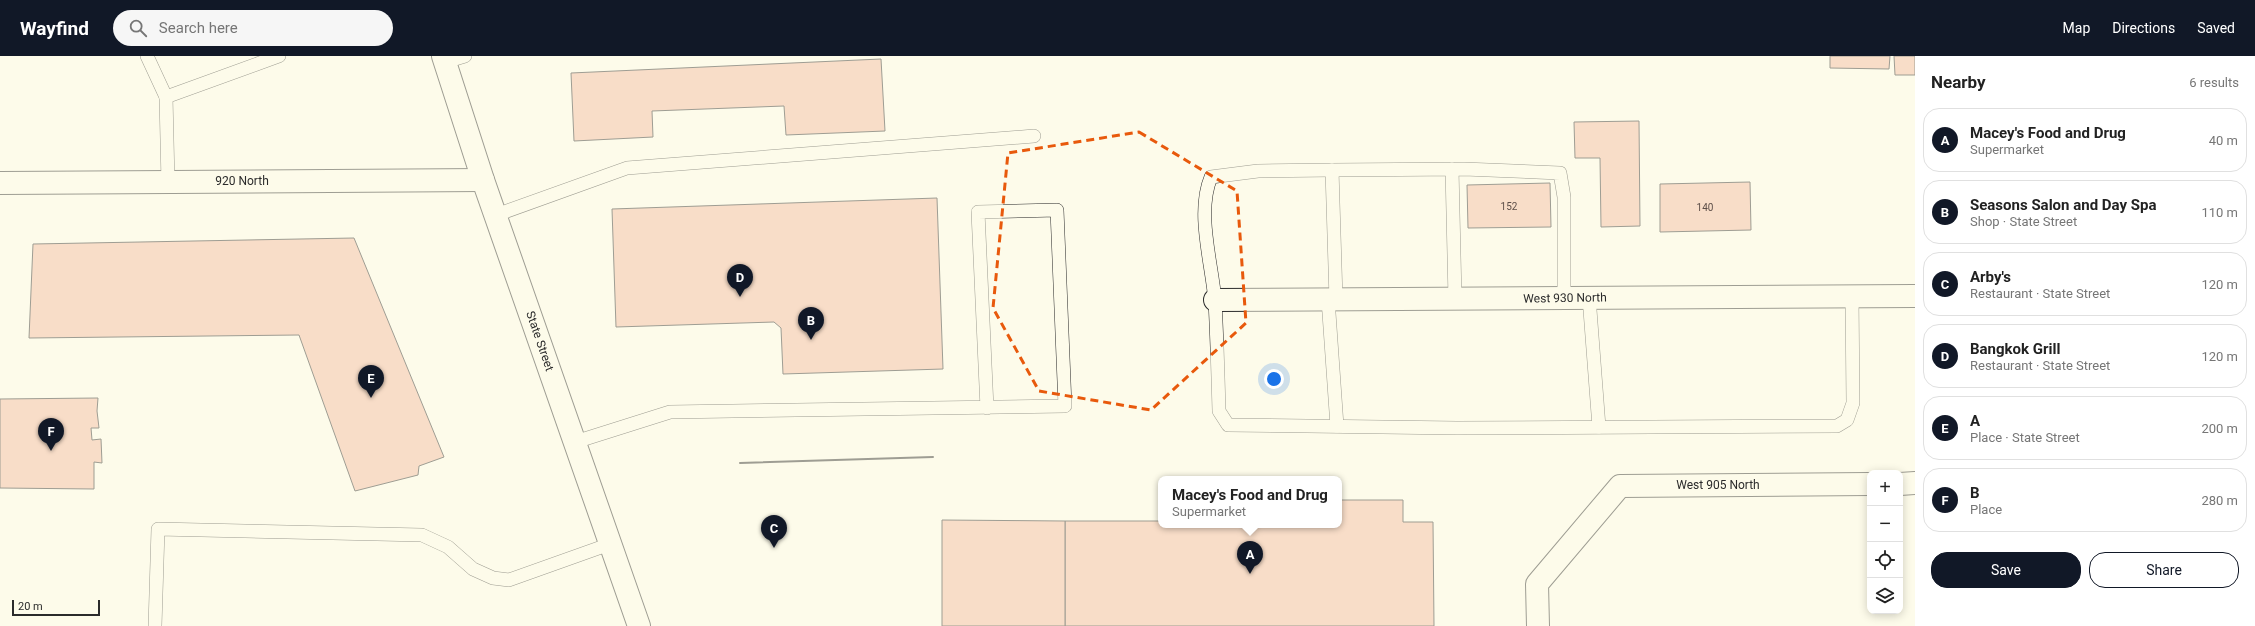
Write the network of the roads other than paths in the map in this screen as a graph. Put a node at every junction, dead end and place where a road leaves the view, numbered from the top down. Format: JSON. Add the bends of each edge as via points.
{"nodes":[{"id":1,"x":146,"y":56,"type":"edge"},
{"id":2,"x":279,"y":56,"type":"edge"},
{"id":3,"x":451,"y":58,"type":"edge"},
{"id":4,"x":166,"y":97,"type":"junction"},
{"id":5,"x":1034,"y":136,"type":"dead end"},
{"id":6,"x":1452,"y":169,"type":"junction"},
{"id":7,"x":1332,"y":170,"type":"junction"},
{"id":8,"x":483,"y":180,"type":"junction"},
{"id":9,"x":168,"y":182,"type":"junction"},
{"id":10,"x":0,"y":183,"type":"edge"},
{"id":11,"x":496,"y":215,"type":"junction"},
{"id":12,"x":1852,"y":296,"type":"junction"},
{"id":13,"x":1915,"y":296,"type":"edge"},
{"id":14,"x":1589,"y":297,"type":"junction"},
{"id":15,"x":1455,"y":298,"type":"junction"},
{"id":16,"x":1564,"y":298,"type":"junction"},
{"id":17,"x":1332,"y":299,"type":"junction"},
{"id":18,"x":1215,"y":300,"type":"junction"},
{"id":19,"x":987,"y":408,"type":"junction"},
{"id":20,"x":1337,"y":426,"type":"junction"},
{"id":21,"x":1599,"y":427,"type":"junction"},
{"id":22,"x":575,"y":442,"type":"junction"},
{"id":23,"x":1915,"y":483,"type":"edge"},
{"id":24,"x":1867,"y":484,"type":"edge"},
{"id":25,"x":1903,"y":484,"type":"edge"},
{"id":26,"x":610,"y":544,"type":"junction"},
{"id":27,"x":155,"y":626,"type":"edge"},
{"id":28,"x":639,"y":626,"type":"edge"},
{"id":29,"x":1538,"y":626,"type":"edge"}],
"edges":[{"from":1,"to":4,"type":"lane"},
{"from":2,"to":4,"type":"lane"},
{"from":3,"to":8,"type":"street","name":"State Street"},
{"from":4,"to":9,"type":"lane"},
{"from":5,"to":11,"type":"lane","via":[[627,168]]},
{"from":6,"to":7,"type":"lane"},
{"from":6,"to":15,"type":"lane"},
{"from":6,"to":16,"type":"lane","via":[[1560,173],[1564,197]]},
{"from":7,"to":17,"type":"lane"},
{"from":7,"to":18,"type":"lane","via":[[1258,171],[1211,177],[1206,190],[1207,242]]},
{"from":8,"to":9,"type":"street","name":"920 North"},
{"from":8,"to":11,"type":"street","name":"State Street"},
{"from":9,"to":10,"type":"street","name":"920 North"},
{"from":11,"to":22,"type":"street","name":"State Street"},
{"from":12,"to":13,"type":"street","name":"West 930 North"},
{"from":12,"to":14,"type":"street","name":"West 930 North"},
{"from":12,"to":21,"type":"lane","via":[[1853,403],[1847,420],[1837,426]]},
{"from":14,"to":16,"type":"street","name":"West 930 North"},
{"from":14,"to":21,"type":"lane"},
{"from":15,"to":16,"type":"street","name":"West 930 North"},
{"from":15,"to":17,"type":"street","name":"West 930 North"},
{"from":17,"to":18,"type":"street","name":"West 930 North"},
{"from":17,"to":20,"type":"lane"},
{"from":18,"to":20,"type":"lane","via":[[1219,411],[1228,425]]},
{"from":19,"to":19,"type":"lane","via":[[1065,406],[1057,210],[978,212]]},
{"from":19,"to":22,"type":"lane","via":[[670,412]]},
{"from":20,"to":21,"type":"lane"},
{"from":22,"to":26,"type":"street","name":"State Street"},
{"from":23,"to":25,"type":"street"},
{"from":24,"to":29,"type":"street","name":"West 905 North","via":[[1620,486],[1537,584]]},
{"from":26,"to":27,"type":"lane","via":[[509,580],[493,578],[473,569],[448,547],[422,535],[158,528]]},
{"from":26,"to":28,"type":"street","name":"State Street"}]}
